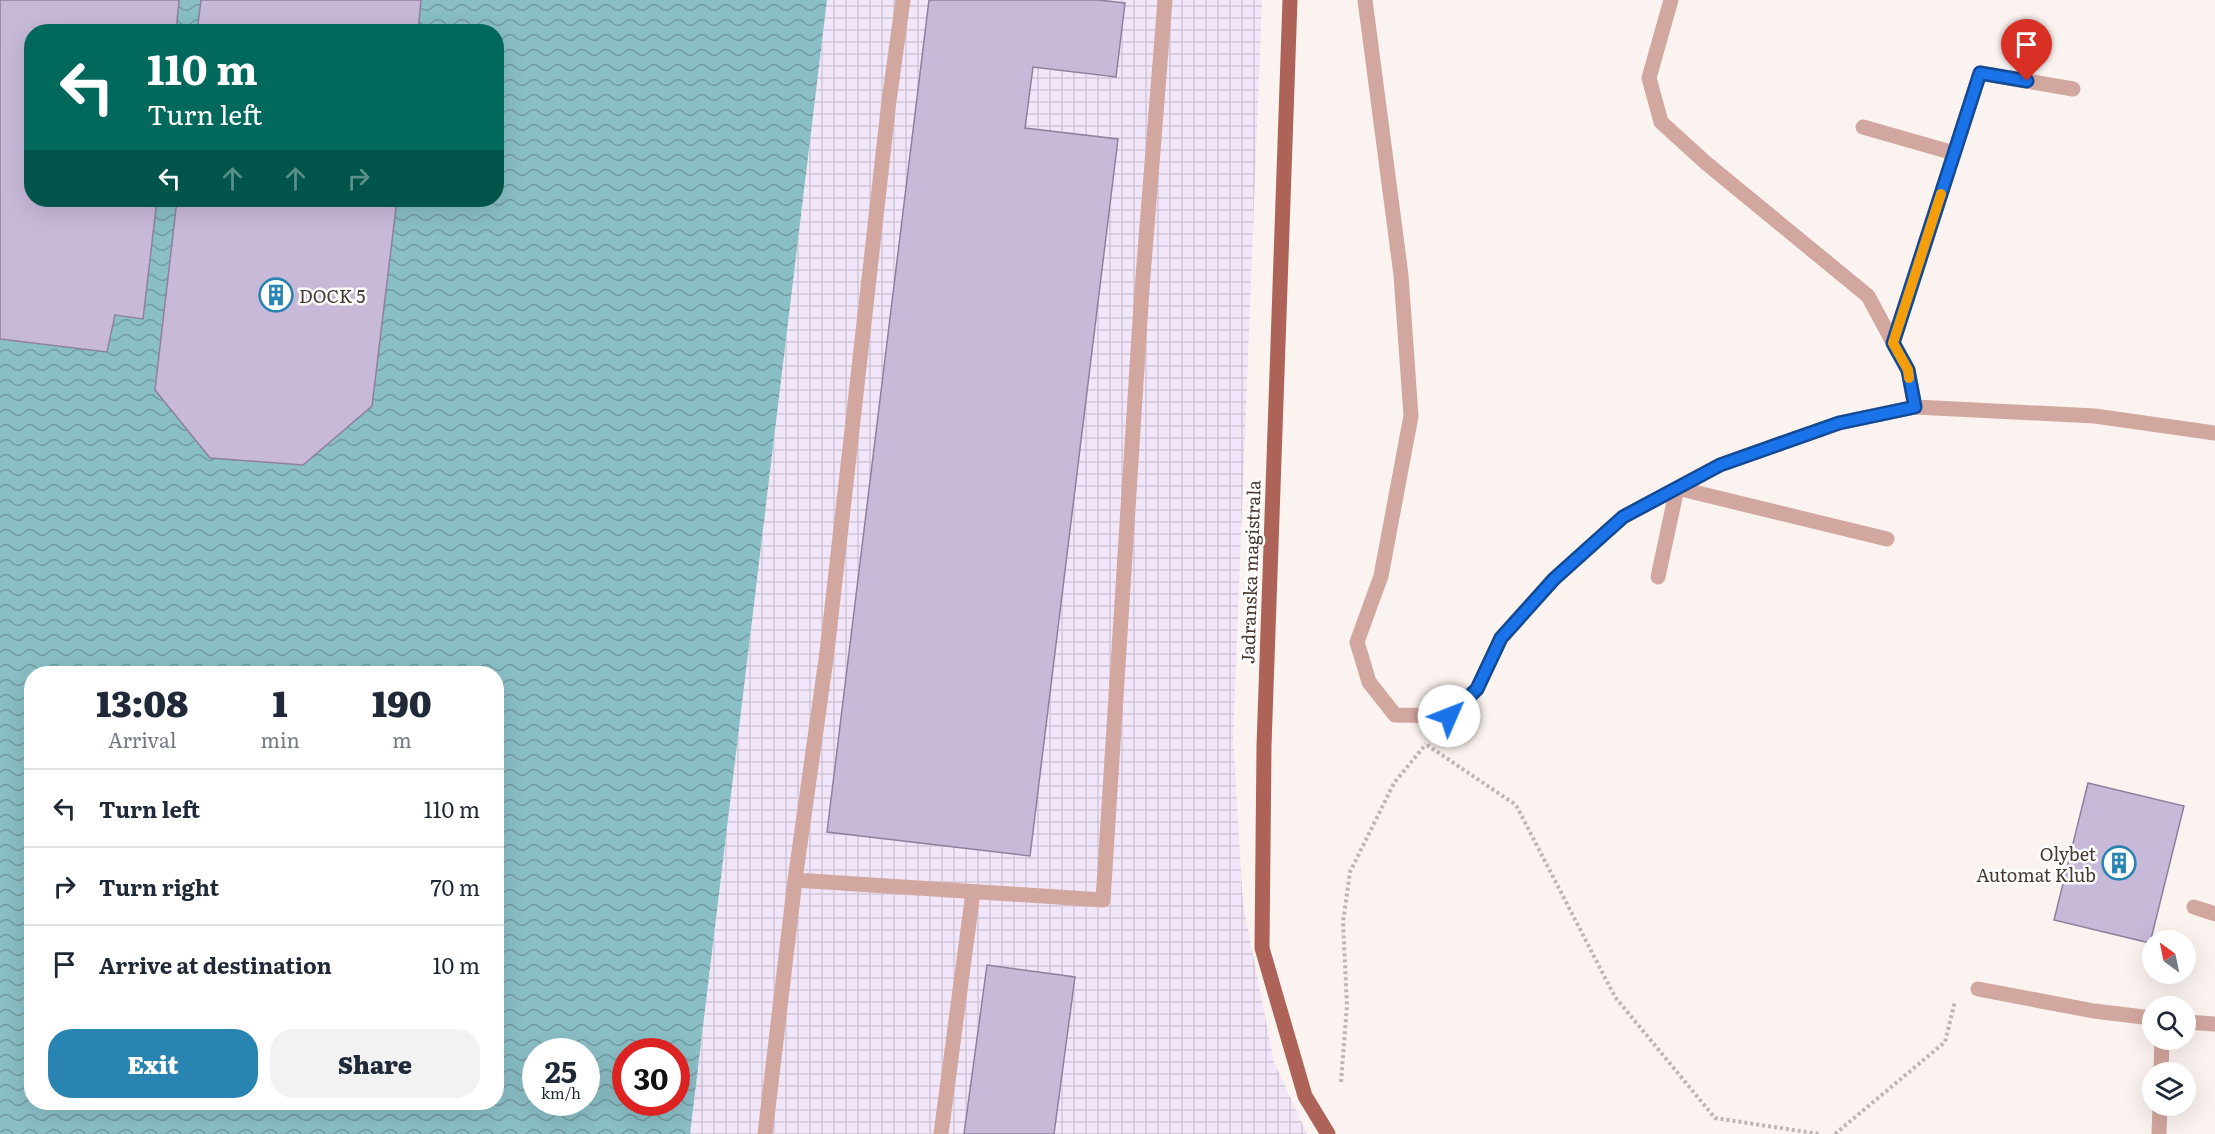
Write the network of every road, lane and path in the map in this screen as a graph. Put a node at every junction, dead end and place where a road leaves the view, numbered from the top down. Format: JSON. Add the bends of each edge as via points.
{"nodes":[{"id":1,"x":903,"y":0,"type":"edge"},
{"id":2,"x":1165,"y":0,"type":"edge"},
{"id":3,"x":1290,"y":0,"type":"edge"},
{"id":4,"x":1365,"y":0,"type":"edge"},
{"id":5,"x":1671,"y":0,"type":"edge"},
{"id":6,"x":2073,"y":89,"type":"dead end"},
{"id":7,"x":1863,"y":127,"type":"dead end"},
{"id":8,"x":1954,"y":153,"type":"junction"},
{"id":9,"x":1893,"y":343,"type":"junction"},
{"id":10,"x":1915,"y":407,"type":"junction"},
{"id":11,"x":2215,"y":433,"type":"edge"},
{"id":12,"x":1677,"y":488,"type":"junction"},
{"id":13,"x":1887,"y":539,"type":"dead end"},
{"id":14,"x":1658,"y":577,"type":"dead end"},
{"id":15,"x":1395,"y":716,"type":"junction"},
{"id":16,"x":1427,"y":745,"type":"junction"},
{"id":17,"x":795,"y":880,"type":"junction"},
{"id":18,"x":973,"y":892,"type":"junction"},
{"id":19,"x":2194,"y":907,"type":"dead end"},
{"id":20,"x":2215,"y":914,"type":"edge"},
{"id":21,"x":1978,"y":989,"type":"joint"},
{"id":22,"x":2142,"y":1017,"type":"edge"},
{"id":23,"x":2196,"y":1023,"type":"edge"},
{"id":24,"x":2215,"y":1024,"type":"edge"},
{"id":25,"x":1341,"y":1082,"type":"dead end"},
{"id":26,"x":2160,"y":1116,"type":"edge"},
{"id":27,"x":765,"y":1134,"type":"edge"},
{"id":28,"x":942,"y":1134,"type":"edge"},
{"id":29,"x":1328,"y":1134,"type":"edge"},
{"id":30,"x":1820,"y":1134,"type":"edge"},
{"id":31,"x":1835,"y":1134,"type":"edge"},
{"id":32,"x":2159,"y":1134,"type":"edge"}],
"edges":[{"from":1,"to":17,"type":"street","via":[[827,652]]},
{"from":2,"to":18,"type":"street","via":[[1142,289],[1103,900]]},
{"from":3,"to":29,"type":"main road","name":"Jadranska magistrala","via":[[1264,735],[1262,948],[1305,1096]]},
{"from":4,"to":15,"type":"street","via":[[1401,275],[1411,417],[1381,576],[1357,642],[1369,682]]},
{"from":5,"to":9,"type":"street","via":[[1649,78],[1661,122],[1868,296]]},
{"from":6,"to":8,"type":"street","via":[[1980,73]]},
{"from":7,"to":8,"type":"street"},
{"from":8,"to":9,"type":"street"},
{"from":9,"to":10,"type":"street","via":[[1908,370]]},
{"from":10,"to":11,"type":"street","via":[[2095,416]]},
{"from":10,"to":12,"type":"street","via":[[1839,423],[1720,465]]},
{"from":12,"to":13,"type":"street"},
{"from":12,"to":14,"type":"street"},
{"from":12,"to":15,"type":"street","via":[[1623,517],[1554,579],[1501,638],[1477,689],[1449,716]]},
{"from":15,"to":16,"type":"path"},
{"from":16,"to":25,"type":"path","via":[[1394,783],[1350,872],[1343,922],[1347,1005]]},
{"from":16,"to":30,"type":"path","via":[[1516,805],[1615,997],[1715,1118]]},
{"from":17,"to":18,"type":"street"},
{"from":17,"to":27,"type":"street"},
{"from":18,"to":28,"type":"street"},
{"from":19,"to":20,"type":"street"},
{"from":21,"to":22,"type":"street"},
{"from":21,"to":31,"type":"path","via":[[1959,987],[1945,1042]]},
{"from":23,"to":24,"type":"street"},
{"from":26,"to":32,"type":"street"}]}
